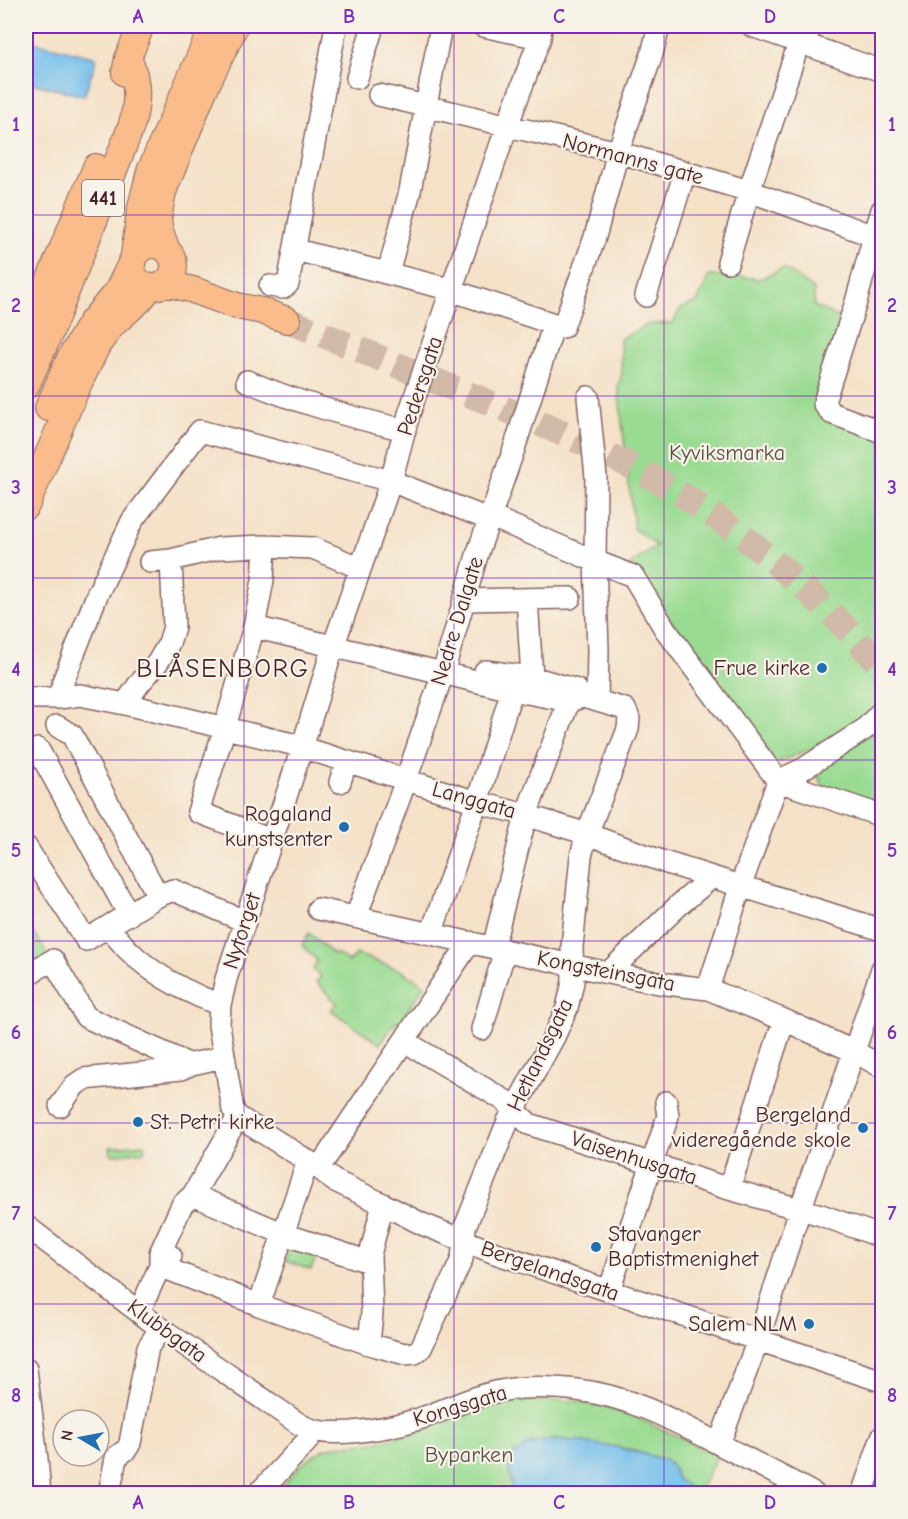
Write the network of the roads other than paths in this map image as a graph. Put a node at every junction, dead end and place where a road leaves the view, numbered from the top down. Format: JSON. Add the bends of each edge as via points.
{"nodes":[{"id":1,"x":141,"y":26,"type":"edge"},
{"id":2,"x":213,"y":26,"type":"edge"},
{"id":3,"x":235,"y":26,"type":"edge"},
{"id":4,"x":336,"y":26,"type":"edge"},
{"id":5,"x":373,"y":26,"type":"edge"},
{"id":6,"x":441,"y":26,"type":"edge"},
{"id":7,"x":483,"y":26,"type":"edge"},
{"id":8,"x":659,"y":26,"type":"edge"},
{"id":9,"x":752,"y":26,"type":"edge"},
{"id":10,"x":813,"y":26,"type":"edge"},
{"id":11,"x":540,"y":32,"type":"edge"},
{"id":12,"x":800,"y":43,"type":"junction"},
{"id":13,"x":128,"y":58,"type":"junction"},
{"id":14,"x":882,"y":72,"type":"edge"},
{"id":15,"x":357,"y":78,"type":"dead end"},
{"id":16,"x":379,"y":96,"type":"dead end"},
{"id":17,"x":425,"y":107,"type":"junction"},
{"id":18,"x":122,"y":108,"type":"junction"},
{"id":19,"x":507,"y":126,"type":"junction"},
{"id":20,"x":618,"y":152,"type":"junction"},
{"id":21,"x":686,"y":172,"type":"junction"},
{"id":22,"x":749,"y":191,"type":"junction"},
{"id":23,"x":882,"y":210,"type":"edge"},
{"id":24,"x":878,"y":237,"type":"edge"},
{"id":25,"x":296,"y":250,"type":"junction"},
{"id":26,"x":170,"y":256,"type":"junction"},
{"id":27,"x":133,"y":259,"type":"junction"},
{"id":28,"x":728,"y":262,"type":"dead end"},
{"id":29,"x":388,"y":273,"type":"junction"},
{"id":30,"x":157,"y":286,"type":"junction"},
{"id":31,"x":270,"y":286,"type":"dead end"},
{"id":32,"x":452,"y":290,"type":"junction"},
{"id":33,"x":646,"y":296,"type":"dead end"},
{"id":34,"x":262,"y":311,"type":"junction"},
{"id":35,"x":287,"y":320,"type":"tunnel mouth"},
{"id":36,"x":558,"y":325,"type":"junction"},
{"id":37,"x":26,"y":337,"type":"edge"},
{"id":38,"x":26,"y":370,"type":"edge"},
{"id":39,"x":247,"y":381,"type":"dead end"},
{"id":40,"x":26,"y":386,"type":"edge"},
{"id":41,"x":588,"y":397,"type":"dead end"},
{"id":42,"x":405,"y":430,"type":"junction"},
{"id":43,"x":882,"y":432,"type":"edge"},
{"id":44,"x":26,"y":461,"type":"edge"},
{"id":45,"x":391,"y":481,"type":"junction"},
{"id":46,"x":26,"y":506,"type":"edge"},
{"id":47,"x":495,"y":520,"type":"junction"},
{"id":48,"x":265,"y":546,"type":"junction"},
{"id":49,"x":171,"y":560,"type":"junction"},
{"id":50,"x":150,"y":561,"type":"dead end"},
{"id":51,"x":594,"y":561,"type":"junction"},
{"id":52,"x":360,"y":568,"type":"junction"},
{"id":53,"x":570,"y":598,"type":"dead end"},
{"id":54,"x":527,"y":599,"type":"junction"},
{"id":55,"x":464,"y":600,"type":"junction"},
{"id":56,"x":254,"y":627,"type":"junction"},
{"id":57,"x":333,"y":647,"type":"junction"},
{"id":58,"x":443,"y":673,"type":"junction"},
{"id":59,"x":532,"y":677,"type":"junction"},
{"id":60,"x":467,"y":679,"type":"junction"},
{"id":61,"x":512,"y":690,"type":"junction"},
{"id":62,"x":26,"y":698,"type":"edge"},
{"id":63,"x":59,"y":698,"type":"junction"},
{"id":64,"x":583,"y":700,"type":"junction"},
{"id":65,"x":125,"y":704,"type":"junction"},
{"id":66,"x":882,"y":711,"type":"edge"},
{"id":67,"x":26,"y":714,"type":"edge"},
{"id":68,"x":57,"y":726,"type":"dead end"},
{"id":69,"x":225,"y":729,"type":"junction"},
{"id":70,"x":302,"y":748,"type":"junction"},
{"id":71,"x":38,"y":749,"type":"dead end"},
{"id":72,"x":346,"y":762,"type":"junction"},
{"id":73,"x":406,"y":780,"type":"junction"},
{"id":74,"x":778,"y":781,"type":"junction"},
{"id":75,"x":340,"y":782,"type":"dead end"},
{"id":76,"x":477,"y":802,"type":"junction"},
{"id":77,"x":526,"y":815,"type":"junction"},
{"id":78,"x":882,"y":816,"type":"edge"},
{"id":79,"x":587,"y":834,"type":"junction"},
{"id":80,"x":271,"y":840,"type":"junction"},
{"id":81,"x":26,"y":847,"type":"edge"},
{"id":82,"x":712,"y":877,"type":"junction"},
{"id":83,"x":741,"y":885,"type":"junction"},
{"id":84,"x":158,"y":896,"type":"junction"},
{"id":85,"x":318,"y":909,"type":"dead end"},
{"id":86,"x":129,"y":915,"type":"junction"},
{"id":87,"x":356,"y":917,"type":"junction"},
{"id":88,"x":244,"y":921,"type":"junction"},
{"id":89,"x":109,"y":926,"type":"junction"},
{"id":90,"x":882,"y":930,"type":"edge"},
{"id":91,"x":431,"y":934,"type":"junction"},
{"id":92,"x":470,"y":942,"type":"junction"},
{"id":93,"x":499,"y":949,"type":"junction"},
{"id":94,"x":572,"y":965,"type":"junction"},
{"id":95,"x":882,"y":969,"type":"edge"},
{"id":96,"x":608,"y":973,"type":"junction"},
{"id":97,"x":26,"y":975,"type":"edge"},
{"id":98,"x":708,"y":989,"type":"junction"},
{"id":99,"x":220,"y":1005,"type":"junction"},
{"id":100,"x":784,"y":1020,"type":"junction"},
{"id":101,"x":482,"y":1029,"type":"dead end"},
{"id":102,"x":404,"y":1041,"type":"junction"},
{"id":103,"x":855,"y":1052,"type":"junction"},
{"id":104,"x":223,"y":1056,"type":"junction"},
{"id":105,"x":192,"y":1064,"type":"junction"},
{"id":106,"x":882,"y":1067,"type":"edge"},
{"id":107,"x":666,"y":1102,"type":"dead end"},
{"id":108,"x":60,"y":1106,"type":"dead end"},
{"id":109,"x":513,"y":1109,"type":"junction"},
{"id":110,"x":238,"y":1117,"type":"junction"},
{"id":111,"x":653,"y":1163,"type":"junction"},
{"id":112,"x":313,"y":1165,"type":"junction"},
{"id":113,"x":729,"y":1189,"type":"junction"},
{"id":114,"x":193,"y":1195,"type":"junction"},
{"id":115,"x":383,"y":1204,"type":"junction"},
{"id":116,"x":800,"y":1209,"type":"junction"},
{"id":117,"x":26,"y":1227,"type":"edge"},
{"id":118,"x":284,"y":1234,"type":"junction"},
{"id":119,"x":882,"y":1237,"type":"edge"},
{"id":120,"x":464,"y":1241,"type":"junction"},
{"id":121,"x":369,"y":1262,"type":"junction"},
{"id":122,"x":160,"y":1266,"type":"junction"},
{"id":123,"x":609,"y":1291,"type":"junction"},
{"id":124,"x":259,"y":1305,"type":"junction"},
{"id":125,"x":139,"y":1312,"type":"junction"},
{"id":126,"x":161,"y":1328,"type":"junction"},
{"id":127,"x":758,"y":1340,"type":"junction"},
{"id":128,"x":369,"y":1344,"type":"junction"},
{"id":129,"x":26,"y":1369,"type":"edge"},
{"id":130,"x":882,"y":1381,"type":"edge"},
{"id":131,"x":312,"y":1430,"type":"junction"},
{"id":132,"x":882,"y":1437,"type":"edge"},
{"id":133,"x":719,"y":1444,"type":"junction"},
{"id":134,"x":40,"y":1494,"type":"edge"},
{"id":135,"x":109,"y":1494,"type":"edge"},
{"id":136,"x":258,"y":1494,"type":"edge"},
{"id":137,"x":814,"y":1494,"type":"edge"},
{"id":138,"x":862,"y":1494,"type":"edge"}],
"edges":[{"from":1,"to":13,"type":"main road","number":"441"},
{"from":2,"to":27,"type":"main road","number":"441","via":[[150,171]]},
{"from":3,"to":26,"type":"main road","via":[[163,192],[158,219]]},
{"from":4,"to":25,"type":"street"},
{"from":5,"to":15,"type":"street"},
{"from":6,"to":17,"type":"street"},
{"from":7,"to":11,"type":"street"},
{"from":8,"to":20,"type":"street","name":"Nedre Dalgate"},
{"from":9,"to":12,"type":"street"},
{"from":10,"to":12,"type":"street"},
{"from":11,"to":19,"type":"street","name":"Pedersgata"},
{"from":12,"to":14,"type":"street"},
{"from":12,"to":22,"type":"street"},
{"from":13,"to":18,"type":"main road","number":"441"},
{"from":13,"to":40,"type":"main road","number":"441","via":[[137,95],[131,127]]},
{"from":16,"to":17,"type":"street","name":"Normanns gate"},
{"from":17,"to":19,"type":"street","name":"Normanns gate"},
{"from":17,"to":29,"type":"street","via":[[410,191]]},
{"from":18,"to":37,"type":"main road","number":"441"},
{"from":18,"to":38,"type":"main road","via":[[122,127]]},
{"from":19,"to":20,"type":"street","name":"Normanns gate"},
{"from":19,"to":32,"type":"street","name":"Pedersgata"},
{"from":20,"to":21,"type":"street","name":"Normanns gate"},
{"from":20,"to":36,"type":"street","name":"Nedre Dalgate","via":[[595,237]]},
{"from":21,"to":22,"type":"street","name":"Normanns gate"},
{"from":21,"to":33,"type":"street"},
{"from":22,"to":24,"type":"street","name":"Normanns gate"},
{"from":22,"to":28,"type":"street"},
{"from":23,"to":24,"type":"street"},
{"from":24,"to":43,"type":"street","via":[[824,404],[831,413]]},
{"from":25,"to":29,"type":"street"},
{"from":25,"to":31,"type":"street","via":[[286,287]]},
{"from":26,"to":27,"type":"main road","via":[[161,246],[153,245],[140,249]]},
{"from":26,"to":30,"type":"main road","via":[[172,276]]},
{"from":26,"to":34,"type":"main road"},
{"from":27,"to":30,"type":"main road","via":[[134,277],[142,285]]},
{"from":27,"to":44,"type":"main road","via":[[118,290],[90,324],[70,358]]},
{"from":29,"to":32,"type":"street"},
{"from":30,"to":34,"type":"main road","via":[[174,285]]},
{"from":30,"to":46,"type":"main road","via":[[112,325],[97,346]]},
{"from":32,"to":36,"type":"street"},
{"from":32,"to":42,"type":"street","name":"Pedersgata"},
{"from":34,"to":35,"type":"main road"},
{"from":36,"to":47,"type":"street","name":"Nedre Dalgate","via":[[514,449]]},
{"from":39,"to":42,"type":"street","via":[[345,415]]},
{"from":41,"to":51,"type":"street","via":[[587,476]]},
{"from":42,"to":45,"type":"street","name":"Pedersgata"},
{"from":45,"to":47,"type":"street"},
{"from":45,"to":52,"type":"street","name":"Pedersgata"},
{"from":45,"to":63,"type":"street","via":[[200,431],[132,521],[97,595]]},
{"from":47,"to":51,"type":"street"},
{"from":47,"to":55,"type":"street","name":"Nedre Dalgate"},
{"from":48,"to":49,"type":"street","via":[[220,548]]},
{"from":48,"to":52,"type":"street","via":[[313,548]]},
{"from":48,"to":56,"type":"street"},
{"from":49,"to":50,"type":"street"},
{"from":49,"to":65,"type":"street","via":[[174,627],[169,643]]},
{"from":51,"to":64,"type":"street","via":[[598,650]]},
{"from":51,"to":74,"type":"street","via":[[633,576],[665,629]]},
{"from":52,"to":57,"type":"street","name":"Pedersgata"},
{"from":53,"to":54,"type":"street"},
{"from":54,"to":55,"type":"street"},
{"from":54,"to":59,"type":"street"},
{"from":55,"to":58,"type":"street","name":"Nedre Dalgate"},
{"from":56,"to":57,"type":"street"},
{"from":56,"to":69,"type":"street"},
{"from":57,"to":58,"type":"street"},
{"from":57,"to":70,"type":"street","name":"Pedersgata"},
{"from":58,"to":60,"type":"street"},
{"from":58,"to":73,"type":"street","name":"Nedre Dalgate"},
{"from":59,"to":60,"type":"street","via":[[477,669]]},
{"from":59,"to":64,"type":"street","via":[[576,689]]},
{"from":60,"to":61,"type":"street"},
{"from":61,"to":64,"type":"street"},
{"from":61,"to":76,"type":"street"},
{"from":62,"to":63,"type":"street","name":"Langgata"},
{"from":63,"to":65,"type":"street","name":"Langgata","via":[[80,695]]},
{"from":63,"to":67,"type":"street","name":"Langgata"},
{"from":64,"to":77,"type":"street"},
{"from":64,"to":79,"type":"street","name":"Hetlandsgata","via":[[625,709],[629,718]]},
{"from":65,"to":69,"type":"street","name":"Langgata"},
{"from":66,"to":74,"type":"street","via":[[865,729]]},
{"from":68,"to":84,"type":"street","via":[[72,735]]},
{"from":69,"to":70,"type":"street","name":"Langgata"},
{"from":69,"to":80,"type":"street","via":[[198,812]]},
{"from":70,"to":72,"type":"street","name":"Langgata"},
{"from":70,"to":80,"type":"street","name":"Nytorget"},
{"from":71,"to":86,"type":"street"},
{"from":72,"to":73,"type":"street","name":"Langgata"},
{"from":72,"to":75,"type":"street"},
{"from":73,"to":76,"type":"street","name":"Langgata"},
{"from":73,"to":87,"type":"street","name":"Nedre Dalgate"},
{"from":74,"to":78,"type":"street"},
{"from":74,"to":83,"type":"street"},
{"from":76,"to":77,"type":"street","name":"Langgata"},
{"from":76,"to":91,"type":"street"},
{"from":77,"to":79,"type":"street","name":"Langgata"},
{"from":77,"to":93,"type":"street"},
{"from":79,"to":82,"type":"street","name":"Langgata"},
{"from":79,"to":94,"type":"street","name":"Hetlandsgata","via":[[581,856]]},
{"from":80,"to":88,"type":"street","name":"Nytorget"},
{"from":81,"to":89,"type":"street","via":[[86,940]]},
{"from":82,"to":83,"type":"street","name":"Langgata"},
{"from":82,"to":96,"type":"street"},
{"from":83,"to":90,"type":"street","name":"Langgata"},
{"from":83,"to":98,"type":"street"},
{"from":84,"to":86,"type":"street"},
{"from":84,"to":88,"type":"street","via":[[173,890]]},
{"from":85,"to":87,"type":"street","name":"Kongsteinsgata"},
{"from":86,"to":89,"type":"street"},
{"from":87,"to":91,"type":"street","name":"Kongsteinsgata"},
{"from":88,"to":99,"type":"street","name":"Nytorget"},
{"from":89,"to":99,"type":"street","via":[[118,940],[153,970]]},
{"from":91,"to":92,"type":"street","name":"Kongsteinsgata"},
{"from":92,"to":93,"type":"street","name":"Kongsteinsgata"},
{"from":92,"to":102,"type":"street"},
{"from":93,"to":94,"type":"street","name":"Kongsteinsgata"},
{"from":93,"to":101,"type":"street"},
{"from":94,"to":96,"type":"street","name":"Kongsteinsgata"},
{"from":94,"to":109,"type":"street","name":"Hetlandsgata","via":[[567,1008]]},
{"from":95,"to":103,"type":"street"},
{"from":96,"to":98,"type":"street","name":"Kongsteinsgata"},
{"from":97,"to":105,"type":"street","via":[[53,960],[86,1017]]},
{"from":98,"to":100,"type":"street","name":"Kongsteinsgata"},
{"from":99,"to":104,"type":"street","name":"Nytorget"},
{"from":100,"to":103,"type":"street","name":"Kongsteinsgata"},
{"from":100,"to":113,"type":"street"},
{"from":102,"to":109,"type":"street","name":"Vaisenhusgata"},
{"from":102,"to":112,"type":"street"},
{"from":103,"to":106,"type":"street","name":"Kongsteinsgata"},
{"from":103,"to":116,"type":"street"},
{"from":104,"to":105,"type":"street"},
{"from":104,"to":110,"type":"street","name":"Nytorget","via":[[233,1110]]},
{"from":105,"to":108,"type":"street","via":[[181,1069],[84,1079]]},
{"from":107,"to":111,"type":"street","via":[[668,1116]]},
{"from":109,"to":111,"type":"street","name":"Vaisenhusgata","via":[[529,1124]]},
{"from":109,"to":120,"type":"street","name":"Hetlandsgata","via":[[465,1227]]},
{"from":110,"to":112,"type":"street","name":"Bergelandsgata"},
{"from":110,"to":114,"type":"street"},
{"from":111,"to":113,"type":"street","name":"Vaisenhusgata"},
{"from":111,"to":123,"type":"street"},
{"from":112,"to":115,"type":"street","name":"Bergelandsgata","via":[[333,1180]]},
{"from":112,"to":118,"type":"street"},
{"from":113,"to":116,"type":"street","name":"Vaisenhusgata"},
{"from":114,"to":118,"type":"street"},
{"from":114,"to":122,"type":"street","via":[[188,1221],[171,1257]]},
{"from":115,"to":120,"type":"street","name":"Bergelandsgata"},
{"from":115,"to":121,"type":"street"},
{"from":116,"to":119,"type":"street","name":"Vaisenhusgata"},
{"from":116,"to":127,"type":"street"},
{"from":117,"to":125,"type":"street","name":"Klubbgata"},
{"from":118,"to":121,"type":"street"},
{"from":118,"to":124,"type":"street"},
{"from":120,"to":123,"type":"street","name":"Bergelandsgata"},
{"from":120,"to":128,"type":"street","name":"Hetlandsgata","via":[[462,1259],[423,1345],[414,1353],[400,1353]]},
{"from":121,"to":128,"type":"street"},
{"from":122,"to":124,"type":"street"},
{"from":122,"to":125,"type":"street"},
{"from":123,"to":127,"type":"street","name":"Bergelandsgata"},
{"from":124,"to":128,"type":"street"},
{"from":125,"to":126,"type":"street","name":"Klubbgata"},
{"from":126,"to":131,"type":"street","name":"Klubbgata"},
{"from":126,"to":135,"type":"street","via":[[148,1347],[130,1443],[116,1458]]},
{"from":127,"to":130,"type":"street","name":"Bergelandsgata"},
{"from":127,"to":133,"type":"street"},
{"from":129,"to":134,"type":"street"},
{"from":131,"to":133,"type":"street","name":"Kongsgata","via":[[386,1428],[489,1394],[536,1387],[623,1398]]},
{"from":131,"to":136,"type":"street","via":[[308,1440]]},
{"from":132,"to":138,"type":"street"},
{"from":133,"to":137,"type":"street","name":"Kongsgata"}]}
